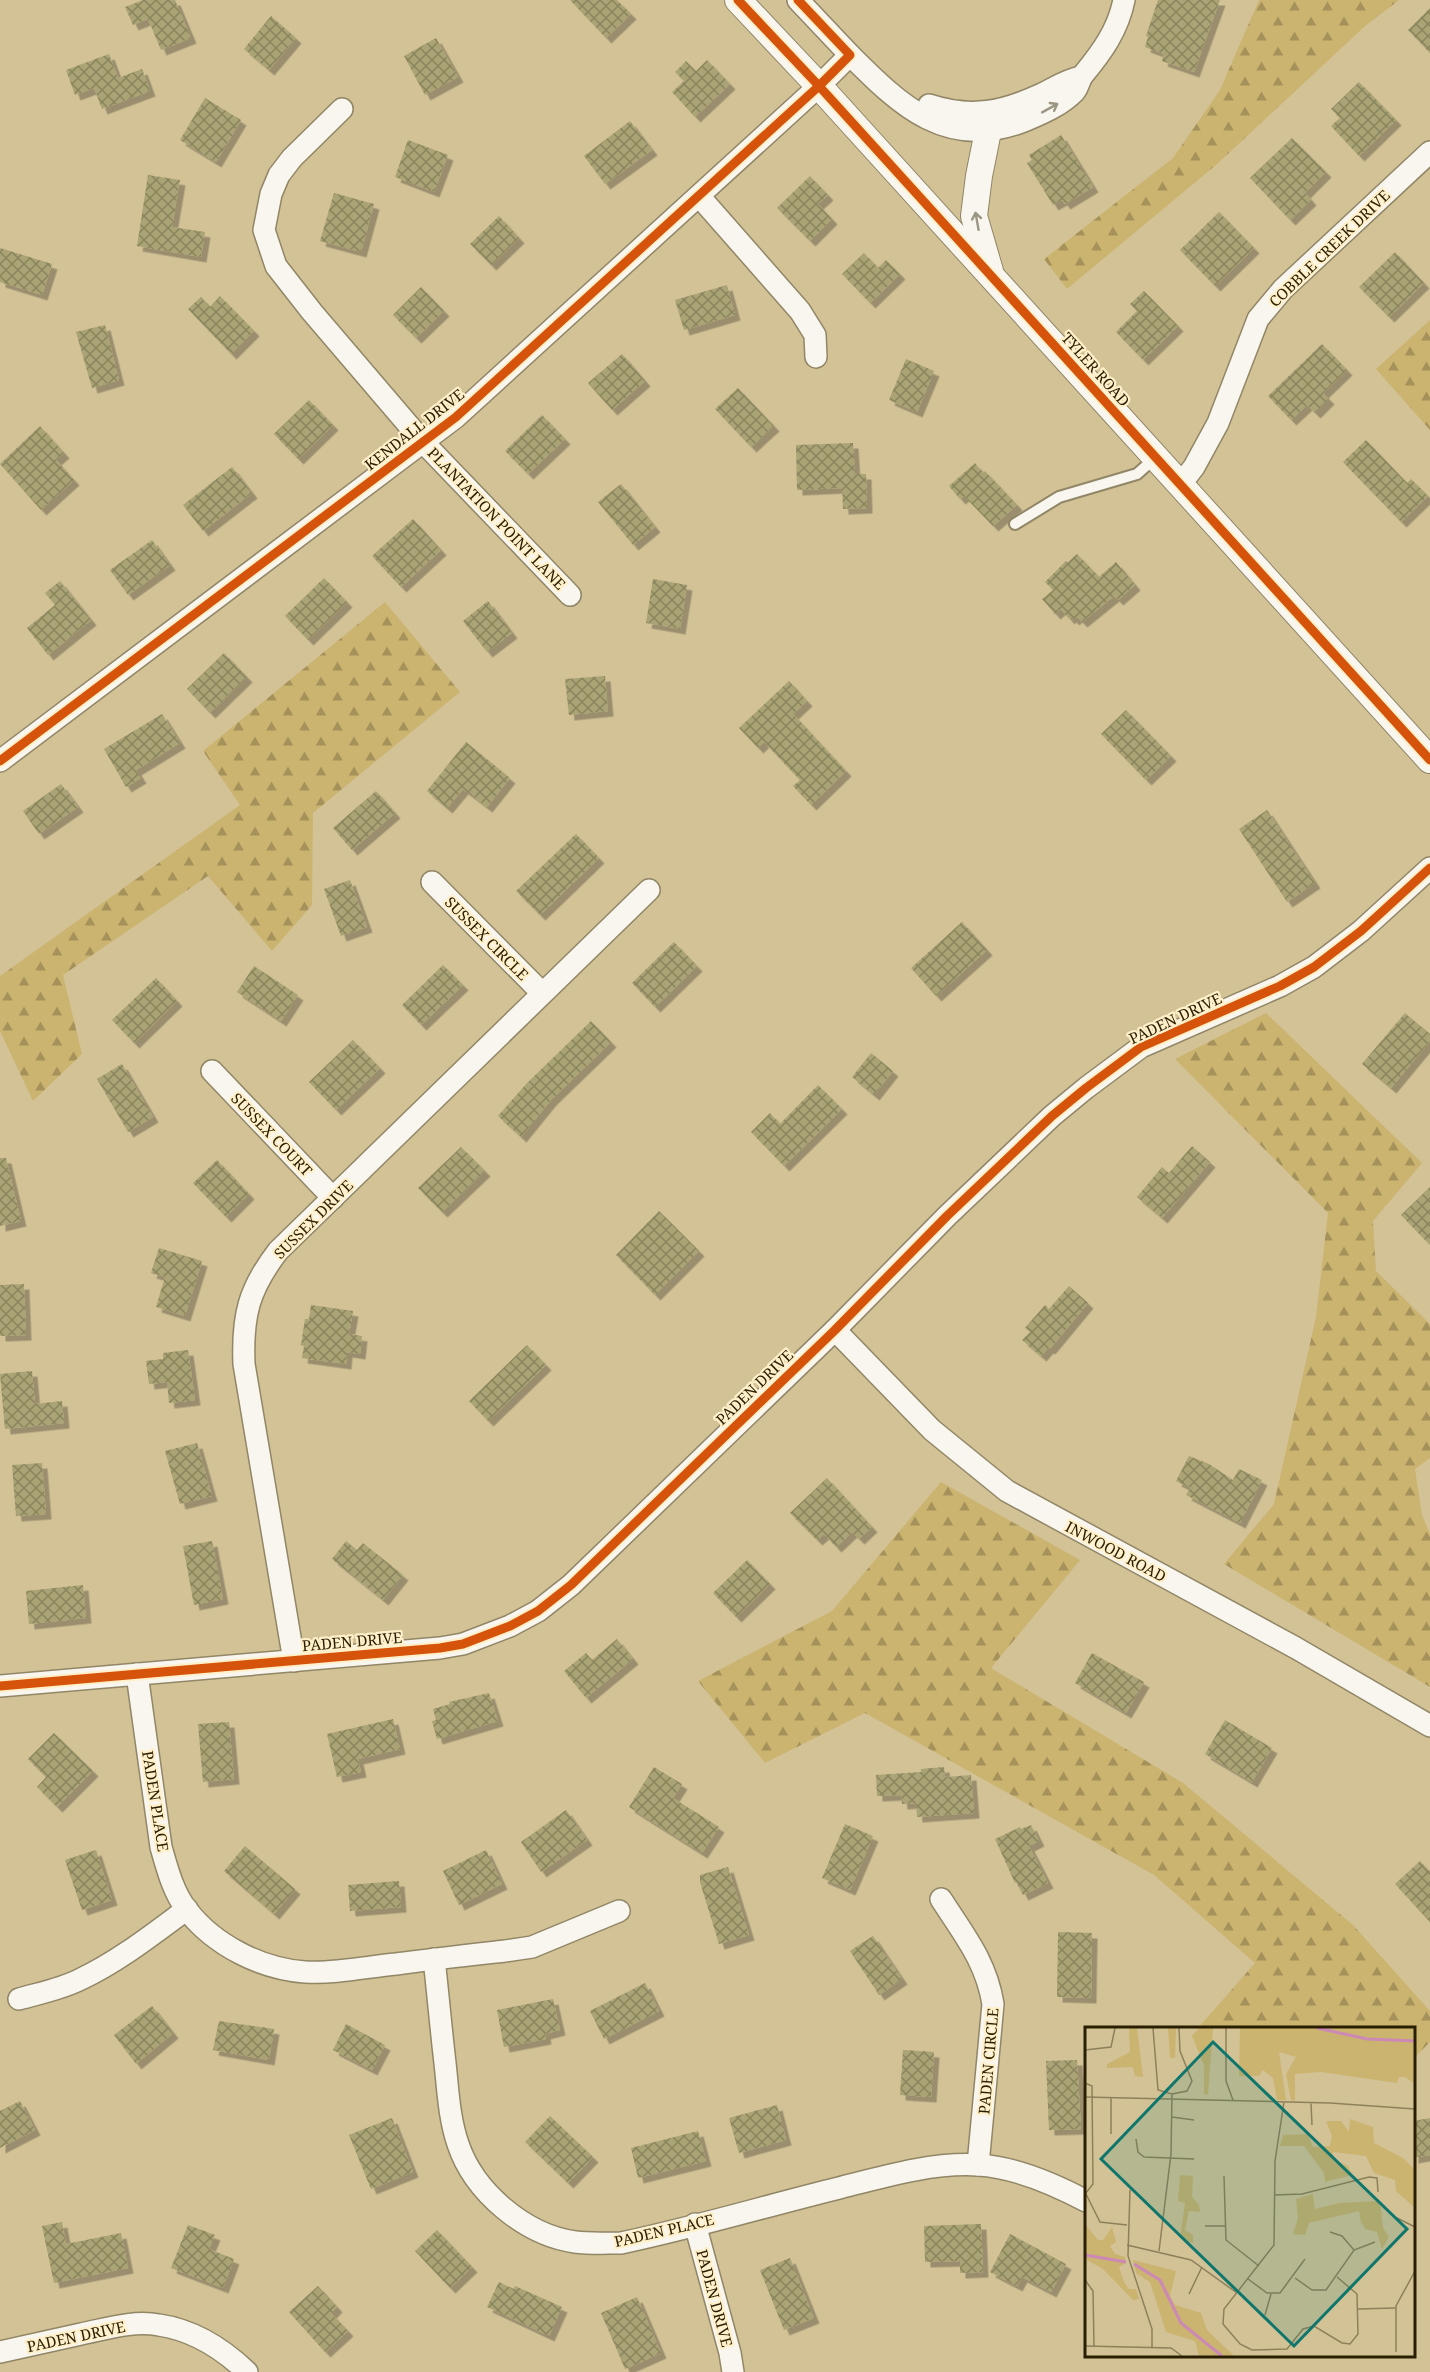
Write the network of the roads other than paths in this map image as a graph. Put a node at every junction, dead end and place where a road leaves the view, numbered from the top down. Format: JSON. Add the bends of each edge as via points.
{"nodes":[{"id":1,"x":738,"y":0,"type":"edge"},
{"id":2,"x":798,"y":0,"type":"edge"},
{"id":3,"x":1124,"y":0,"type":"edge"},
{"id":4,"x":850,"y":55,"type":"junction"},
{"id":5,"x":1081,"y":77,"type":"junction"},
{"id":6,"x":819,"y":86,"type":"junction"},
{"id":7,"x":886,"y":91,"type":"junction"},
{"id":8,"x":342,"y":109,"type":"dead end"},
{"id":9,"x":988,"y":131,"type":"junction"},
{"id":10,"x":1430,"y":152,"type":"edge"},
{"id":11,"x":699,"y":196,"type":"junction"},
{"id":12,"x":992,"y":277,"type":"junction"},
{"id":13,"x":816,"y":357,"type":"dead end"},
{"id":14,"x":423,"y":442,"type":"junction"},
{"id":15,"x":1156,"y":457,"type":"junction"},
{"id":16,"x":1180,"y":484,"type":"junction"},
{"id":17,"x":1015,"y":524,"type":"dead end"},
{"id":18,"x":570,"y":595,"type":"dead end"},
{"id":19,"x":1430,"y":759,"type":"edge"},
{"id":20,"x":0,"y":761,"type":"edge"},
{"id":21,"x":1430,"y":868,"type":"edge"},
{"id":22,"x":432,"y":882,"type":"dead end"},
{"id":23,"x":649,"y":890,"type":"dead end"},
{"id":24,"x":542,"y":993,"type":"junction"},
{"id":25,"x":212,"y":1071,"type":"dead end"},
{"id":26,"x":333,"y":1198,"type":"junction"},
{"id":27,"x":835,"y":1330,"type":"junction"},
{"id":28,"x":294,"y":1661,"type":"junction"},
{"id":29,"x":137,"y":1674,"type":"junction"},
{"id":30,"x":0,"y":1686,"type":"edge"},
{"id":31,"x":1430,"y":1726,"type":"edge"},
{"id":32,"x":941,"y":1899,"type":"dead end"},
{"id":33,"x":187,"y":1909,"type":"junction"},
{"id":34,"x":619,"y":1911,"type":"dead end"},
{"id":35,"x":434,"y":1959,"type":"junction"},
{"id":36,"x":19,"y":1999,"type":"dead end"},
{"id":37,"x":978,"y":2165,"type":"junction"},
{"id":38,"x":1085,"y":2200,"type":"edge"},
{"id":39,"x":695,"y":2224,"type":"junction"},
{"id":40,"x":0,"y":2352,"type":"edge"},
{"id":41,"x":247,"y":2372,"type":"edge"},
{"id":42,"x":733,"y":2372,"type":"edge"}],
"edges":[{"from":1,"to":6,"type":"street","name":"TYLER ROAD"},
{"from":2,"to":4,"type":"street"},
{"from":3,"to":5,"type":"street","via":[[1109,42]]},
{"from":4,"to":6,"type":"street","name":"KENDALL DRIVE"},
{"from":4,"to":7,"type":"street"},
{"from":5,"to":7,"type":"street","via":[[1005,109],[971,113],[952,112]]},
{"from":9,"to":5,"type":"street","one_way":true,"via":[[1008,127],[1056,105],[1076,90]]},
{"from":6,"to":11,"type":"street","name":"KENDALL DRIVE"},
{"from":6,"to":12,"type":"street","name":"TYLER ROAD"},
{"from":7,"to":9,"type":"street","via":[[937,123]]},
{"from":8,"to":14,"type":"street","name":"PLANTATION POINT LANE","via":[[279,175],[264,230],[276,266]]},
{"from":12,"to":9,"type":"street","one_way":true,"via":[[974,216]]},
{"from":10,"to":16,"type":"street","name":"COBBLE CREEK DRIVE","via":[[1283,289],[1258,319],[1218,423]]},
{"from":11,"to":13,"type":"street","via":[[800,311],[815,334]]},
{"from":11,"to":14,"type":"street","name":"KENDALL DRIVE","via":[[456,417]]},
{"from":12,"to":15,"type":"street","name":"TYLER ROAD"},
{"from":14,"to":18,"type":"street","name":"PLANTATION POINT LANE"},
{"from":14,"to":20,"type":"street","name":"KENDALL DRIVE"},
{"from":15,"to":16,"type":"street","name":"TYLER ROAD"},
{"from":15,"to":17,"type":"lane","via":[[1137,474],[1059,497]]},
{"from":16,"to":19,"type":"street","name":"TYLER ROAD"},
{"from":21,"to":27,"type":"street","name":"PADEN DRIVE","via":[[1361,931],[1314,967],[1141,1047],[1116,1065],[1052,1116]]},
{"from":22,"to":24,"type":"street","name":"SUSSEX CIRCLE"},
{"from":23,"to":24,"type":"street","name":"SUSSEX DRIVE"},
{"from":24,"to":26,"type":"street","name":"SUSSEX DRIVE"},
{"from":25,"to":26,"type":"street","name":"SUSSEX COURT"},
{"from":26,"to":28,"type":"street","name":"SUSSEX DRIVE","via":[[264,1269],[246,1309],[243,1336],[244,1364]]},
{"from":27,"to":28,"type":"street","name":"PADEN DRIVE","via":[[571,1585],[538,1611],[463,1644]]},
{"from":27,"to":31,"type":"street","name":"INWOOD ROAD","via":[[932,1430],[1008,1491]]},
{"from":28,"to":29,"type":"street","name":"PADEN DRIVE"},
{"from":29,"to":30,"type":"street","name":"PADEN DRIVE"},
{"from":29,"to":33,"type":"street","name":"PADEN PLACE","via":[[161,1847],[176,1891]]},
{"from":32,"to":37,"type":"street","name":"PADEN CIRCLE","via":[[983,1964],[993,2004]]},
{"from":33,"to":35,"type":"street","name":"PADEN PLACE","via":[[225,1944],[250,1959],[289,1971],[336,1971]]},
{"from":33,"to":36,"type":"street","via":[[120,1957],[81,1979]]},
{"from":34,"to":35,"type":"street","name":"PADEN PLACE","via":[[532,1947]]},
{"from":35,"to":39,"type":"street","name":"PADEN PLACE","via":[[458,2146],[469,2167],[497,2201],[547,2234],[574,2242],[621,2243]]},
{"from":37,"to":38,"type":"street","name":"PADEN PLACE","via":[[1010,2170]]},
{"from":37,"to":39,"type":"street","name":"PADEN PLACE","via":[[900,2172]]},
{"from":39,"to":42,"type":"street","name":"PADEN DRIVE"},
{"from":40,"to":41,"type":"street","name":"PADEN DRIVE","via":[[117,2326],[158,2325],[206,2342]]}]}
